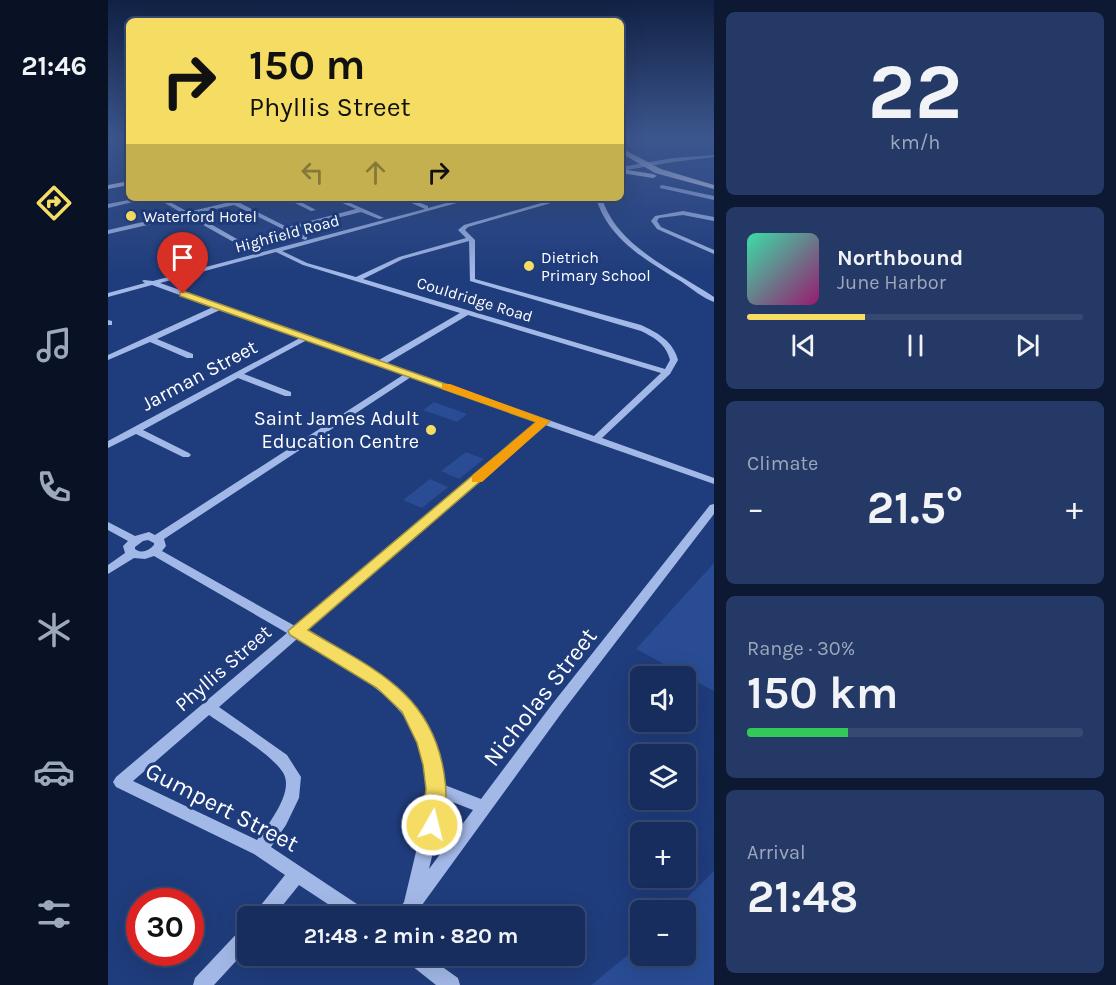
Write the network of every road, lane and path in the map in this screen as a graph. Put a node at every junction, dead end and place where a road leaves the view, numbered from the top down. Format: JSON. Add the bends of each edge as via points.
{"nodes":[{"id":1,"x":663,"y":183,"type":"joint"},
{"id":2,"x":714,"y":192,"type":"edge"},
{"id":3,"x":714,"y":198,"type":"edge"},
{"id":4,"x":132,"y":201,"type":"edge"},
{"id":5,"x":164,"y":201,"type":"edge"},
{"id":6,"x":230,"y":201,"type":"edge"},
{"id":7,"x":243,"y":201,"type":"edge"},
{"id":8,"x":294,"y":201,"type":"edge"},
{"id":9,"x":341,"y":201,"type":"edge"},
{"id":10,"x":411,"y":201,"type":"edge"},
{"id":11,"x":447,"y":201,"type":"edge"},
{"id":12,"x":461,"y":201,"type":"edge"},
{"id":13,"x":555,"y":201,"type":"edge"},
{"id":14,"x":600,"y":201,"type":"edge"},
{"id":15,"x":234,"y":203,"type":"junction"},
{"id":16,"x":108,"y":206,"type":"edge"},
{"id":17,"x":426,"y":207,"type":"junction"},
{"id":18,"x":313,"y":210,"type":"dead end"},
{"id":19,"x":361,"y":210,"type":"junction"},
{"id":20,"x":188,"y":214,"type":"junction"},
{"id":21,"x":381,"y":218,"type":"junction"},
{"id":22,"x":714,"y":219,"type":"edge"},
{"id":23,"x":285,"y":229,"type":"junction"},
{"id":24,"x":108,"y":232,"type":"edge"},
{"id":25,"x":305,"y":238,"type":"junction"},
{"id":26,"x":471,"y":238,"type":"junction"},
{"id":27,"x":276,"y":250,"type":"junction"},
{"id":28,"x":256,"y":252,"type":"junction"},
{"id":29,"x":714,"y":252,"type":"edge"},
{"id":30,"x":357,"y":279,"type":"junction"},
{"id":31,"x":149,"y":282,"type":"junction"},
{"id":32,"x":108,"y":293,"type":"edge"},
{"id":33,"x":714,"y":300,"type":"edge"},
{"id":34,"x":220,"y":307,"type":"junction"},
{"id":35,"x":467,"y":312,"type":"junction"},
{"id":36,"x":307,"y":337,"type":"junction"},
{"id":37,"x":150,"y":339,"type":"junction"},
{"id":38,"x":190,"y":356,"type":"dead end"},
{"id":39,"x":108,"y":357,"type":"edge"},
{"id":40,"x":381,"y":363,"type":"junction"},
{"id":41,"x":667,"y":372,"type":"junction"},
{"id":42,"x":410,"y":374,"type":"junction"},
{"id":43,"x":238,"y":375,"type":"junction"},
{"id":44,"x":288,"y":394,"type":"dead end"},
{"id":45,"x":544,"y":421,"type":"junction"},
{"id":46,"x":135,"y":430,"type":"junction"},
{"id":47,"x":596,"y":439,"type":"junction"},
{"id":48,"x":108,"y":445,"type":"edge"},
{"id":49,"x":186,"y":455,"type":"dead end"},
{"id":50,"x":714,"y":481,"type":"edge"},
{"id":51,"x":714,"y":507,"type":"edge"},
{"id":52,"x":108,"y":525,"type":"edge"},
{"id":53,"x":134,"y":540,"type":"junction"},
{"id":54,"x":156,"y":545,"type":"junction"},
{"id":55,"x":132,"y":554,"type":"junction"},
{"id":56,"x":108,"y":570,"type":"edge"},
{"id":57,"x":296,"y":631,"type":"junction"},
{"id":58,"x":208,"y":707,"type":"junction"},
{"id":59,"x":121,"y":782,"type":"joint"},
{"id":60,"x":436,"y":789,"type":"junction"},
{"id":61,"x":484,"y":807,"type":"junction"},
{"id":62,"x":260,"y":849,"type":"junction"},
{"id":63,"x":297,"y":874,"type":"junction"},
{"id":64,"x":271,"y":906,"type":"edge"},
{"id":65,"x":345,"y":906,"type":"edge"},
{"id":66,"x":409,"y":906,"type":"edge"},
{"id":67,"x":411,"y":906,"type":"edge"},
{"id":68,"x":237,"y":946,"type":"edge"},
{"id":69,"x":426,"y":966,"type":"edge"},
{"id":70,"x":202,"y":985,"type":"edge"},
{"id":71,"x":451,"y":985,"type":"edge"}],
"edges":[{"from":1,"to":2,"type":"main road"},
{"from":1,"to":3,"type":"street"},
{"from":4,"to":16,"type":"street"},
{"from":5,"to":20,"type":"street"},
{"from":6,"to":15,"type":"street"},
{"from":7,"to":15,"type":"street"},
{"from":8,"to":18,"type":"street"},
{"from":9,"to":19,"type":"street"},
{"from":10,"to":17,"type":"street"},
{"from":11,"to":17,"type":"street","name":"Highfield Road"},
{"from":12,"to":27,"type":"street","name":"Highfield Road"},
{"from":13,"to":26,"type":"street","via":[[461,229]]},
{"from":14,"to":33,"type":"street","via":[[604,218],[622,237]]},
{"from":15,"to":20,"type":"street"},
{"from":15,"to":23,"type":"street"},
{"from":17,"to":21,"type":"street","name":"Highfield Road"},
{"from":19,"to":21,"type":"street"},
{"from":19,"to":23,"type":"street"},
{"from":20,"to":24,"type":"street"},
{"from":20,"to":28,"type":"street"},
{"from":21,"to":25,"type":"street","name":"Highfield Road"},
{"from":22,"to":29,"type":"street","via":[[683,213],[654,220],[659,228]]},
{"from":23,"to":25,"type":"street"},
{"from":25,"to":28,"type":"street","name":"Highfield Road"},
{"from":26,"to":30,"type":"street","via":[[409,255]]},
{"from":26,"to":41,"type":"street","via":[[472,280],[654,334],[668,345],[673,356]]},
{"from":27,"to":30,"type":"street","name":"Couldridge Road","via":[[300,262]]},
{"from":27,"to":31,"type":"street","name":"Highfield Road"},
{"from":28,"to":31,"type":"street","name":"Highfield Road"},
{"from":30,"to":35,"type":"street","name":"Couldridge Road"},
{"from":31,"to":32,"type":"street","name":"Highfield Road"},
{"from":31,"to":34,"type":"street"},
{"from":34,"to":36,"type":"street"},
{"from":34,"to":37,"type":"street"},
{"from":35,"to":40,"type":"street"},
{"from":35,"to":41,"type":"street","name":"Couldridge Road"},
{"from":36,"to":40,"type":"street"},
{"from":36,"to":43,"type":"street","name":"Jarman Street"},
{"from":37,"to":38,"type":"street"},
{"from":37,"to":39,"type":"street"},
{"from":40,"to":42,"type":"street"},
{"from":41,"to":47,"type":"street"},
{"from":42,"to":45,"type":"street"},
{"from":42,"to":54,"type":"street"},
{"from":43,"to":44,"type":"street"},
{"from":43,"to":46,"type":"street","name":"Jarman Street"},
{"from":45,"to":47,"type":"street"},
{"from":45,"to":57,"type":"street","name":"Phyllis Street"},
{"from":46,"to":48,"type":"street","name":"Jarman Street"},
{"from":46,"to":49,"type":"street"},
{"from":47,"to":50,"type":"street"},
{"from":51,"to":61,"type":"street","name":"Nicholas Street"},
{"from":52,"to":53,"type":"street"},
{"from":53,"to":54,"type":"street","via":[[149,536]]},
{"from":53,"to":55,"type":"street","via":[[129,549]]},
{"from":54,"to":55,"type":"street","via":[[145,556]]},
{"from":54,"to":57,"type":"street"},
{"from":55,"to":56,"type":"street"},
{"from":57,"to":58,"type":"street","name":"Phyllis Street"},
{"from":57,"to":60,"type":"street","via":[[383,684],[409,707],[426,743]]},
{"from":58,"to":59,"type":"street","name":"Phyllis Street"},
{"from":58,"to":62,"type":"street","via":[[282,759],[293,777],[288,804]]},
{"from":59,"to":62,"type":"street","name":"Gumpert Street"},
{"from":60,"to":61,"type":"street"},
{"from":60,"to":66,"type":"street","via":[[429,839]]},
{"from":61,"to":67,"type":"street","name":"Nicholas Street"},
{"from":62,"to":63,"type":"street","name":"Gumpert Street"},
{"from":63,"to":64,"type":"street"},
{"from":63,"to":65,"type":"street","name":"Gumpert Street"},
{"from":68,"to":70,"type":"street"},
{"from":69,"to":71,"type":"street"}]}
